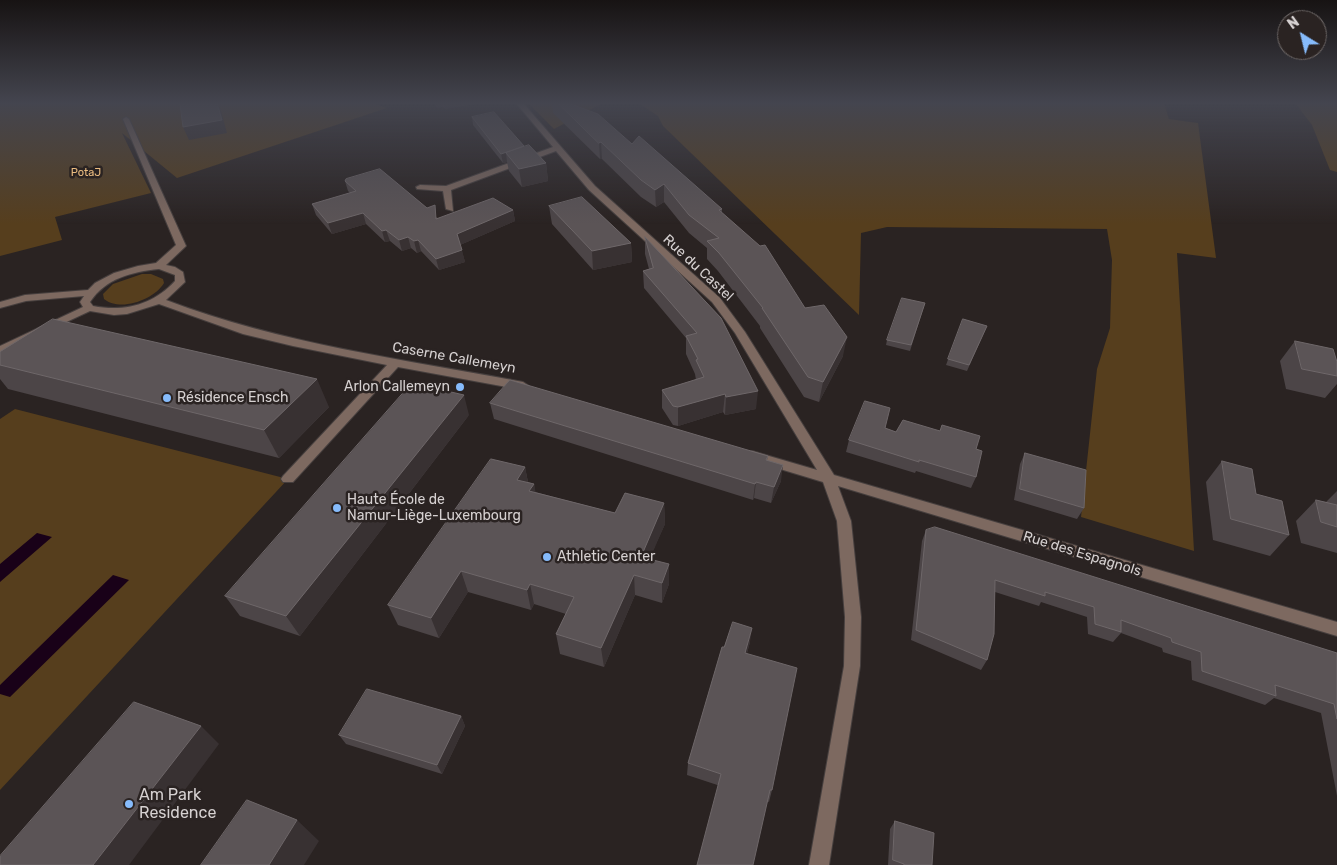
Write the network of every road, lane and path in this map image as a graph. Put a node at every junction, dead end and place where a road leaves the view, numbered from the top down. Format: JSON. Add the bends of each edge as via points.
{"nodes":[{"id":1,"x":137,"y":143,"type":"edge"},
{"id":2,"x":554,"y":143,"type":"edge"},
{"id":3,"x":558,"y":148,"type":"junction"},
{"id":4,"x":420,"y":187,"type":"dead end"},
{"id":5,"x":447,"y":189,"type":"junction"},
{"id":6,"x":450,"y":209,"type":"dead end"},
{"id":7,"x":159,"y":266,"type":"junction"},
{"id":8,"x":90,"y":293,"type":"junction"},
{"id":9,"x":160,"y":301,"type":"junction"},
{"id":10,"x":0,"y":305,"type":"edge"},
{"id":11,"x":89,"y":308,"type":"junction"},
{"id":12,"x":0,"y":350,"type":"edge"},
{"id":13,"x":395,"y":363,"type":"junction"},
{"id":14,"x":539,"y":390,"type":"edge"},
{"id":15,"x":744,"y":453,"type":"edge"},
{"id":16,"x":828,"y":477,"type":"junction"},
{"id":17,"x":288,"y":479,"type":"dead end"},
{"id":18,"x":1337,"y":629,"type":"edge"},
{"id":19,"x":819,"y":865,"type":"edge"}],
"edges":[{"from":1,"to":7,"type":"street","via":[[181,246]]},
{"from":2,"to":3,"type":"street","name":"Rue du Castel"},
{"from":3,"to":5,"type":"street"},
{"from":3,"to":16,"type":"street","name":"Rue du Castel","via":[[592,188],[716,300],[740,332]]},
{"from":4,"to":5,"type":"street"},
{"from":5,"to":6,"type":"street"},
{"from":7,"to":8,"type":"street","via":[[119,274],[98,284]]},
{"from":7,"to":9,"type":"street","via":[[180,274],[180,282],[173,292]]},
{"from":8,"to":10,"type":"street","via":[[25,298]]},
{"from":8,"to":11,"type":"street","via":[[85,302]]},
{"from":9,"to":11,"type":"street","via":[[128,311]]},
{"from":9,"to":13,"type":"street","name":"Caserne Callemeyn","via":[[265,337]]},
{"from":11,"to":12,"type":"street"},
{"from":13,"to":14,"type":"street","name":"Caserne Callemeyn"},
{"from":13,"to":17,"type":"street"},
{"from":15,"to":16,"type":"street"},
{"from":16,"to":18,"type":"street","name":"Rue des Espagnols"},
{"from":16,"to":19,"type":"street","name":"Rue du Castel","via":[[844,521],[853,617],[852,656]]}]}
